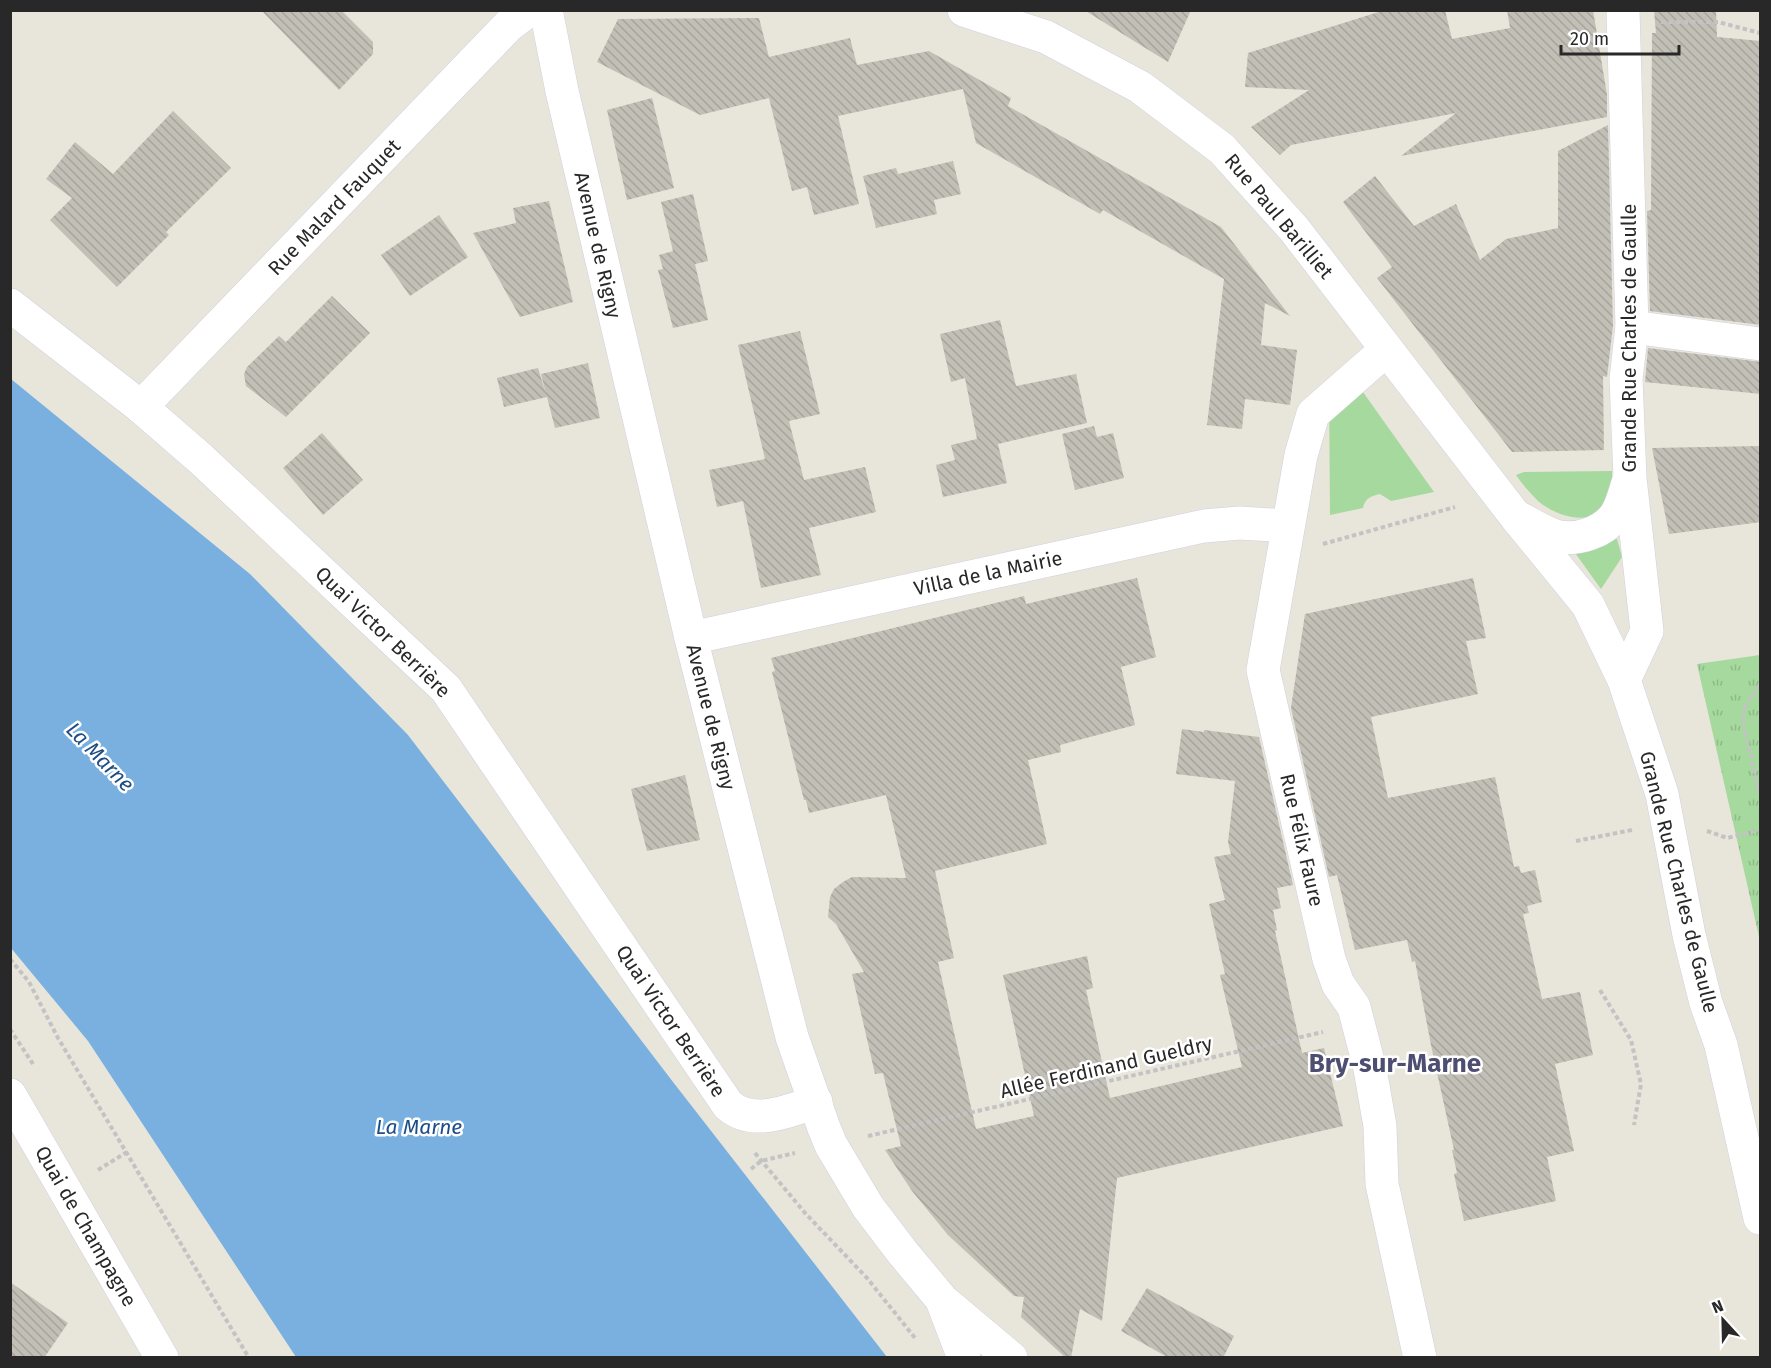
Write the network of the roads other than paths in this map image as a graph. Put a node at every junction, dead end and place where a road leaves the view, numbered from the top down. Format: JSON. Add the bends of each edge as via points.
{"nodes":[{"id":1,"x":529,"y":10,"type":"edge"},
{"id":2,"x":546,"y":10,"type":"edge"},
{"id":3,"x":964,"y":10,"type":"edge"},
{"id":4,"x":1623,"y":16,"type":"edge"},
{"id":5,"x":10,"y":305,"type":"edge"},
{"id":6,"x":1632,"y":327,"type":"junction"},
{"id":7,"x":1760,"y":344,"type":"edge"},
{"id":8,"x":1386,"y":350,"type":"junction"},
{"id":9,"x":141,"y":407,"type":"junction"},
{"id":10,"x":1630,"y":478,"type":"junction"},
{"id":11,"x":1516,"y":517,"type":"junction"},
{"id":12,"x":1286,"y":536,"type":"junction"},
{"id":13,"x":691,"y":638,"type":"junction"},
{"id":14,"x":1624,"y":680,"type":"junction"},
{"id":15,"x":10,"y":1095,"type":"edge"},
{"id":16,"x":816,"y":1102,"type":"junction"},
{"id":17,"x":1761,"y":1218,"type":"edge"},
{"id":18,"x":943,"y":1301,"type":"junction"},
{"id":19,"x":964,"y":1356,"type":"edge"},
{"id":20,"x":162,"y":1358,"type":"edge"},
{"id":21,"x":1011,"y":1358,"type":"edge"},
{"id":22,"x":1420,"y":1358,"type":"edge"}],
"edges":[{"from":1,"to":9,"type":"street","name":"Rue Malard Fauquet","via":[[501,33]]},
{"from":2,"to":13,"type":"street","name":"Avenue de Rigny"},
{"from":3,"to":8,"type":"street","name":"Rue Paul Barilliet","via":[[1046,37],[1140,87],[1222,149],[1294,229]]},
{"from":4,"to":6,"type":"street","name":"Grande Rue Charles de Gaulle"},
{"from":5,"to":9,"type":"street","name":"Quai Victor Berrière"},
{"from":6,"to":7,"type":"street"},
{"from":6,"to":10,"type":"street","name":"Grande Rue Charles de Gaulle","via":[[1626,379]]},
{"from":8,"to":11,"type":"street","name":"Rue Paul Barilliet"},
{"from":8,"to":12,"type":"street","name":"Rue Félix Faure","via":[[1313,414]]},
{"from":9,"to":16,"type":"street","name":"Quai Victor Berrière","via":[[446,689],[728,1105],[742,1114],[763,1117]]},
{"from":10,"to":11,"type":"street","name":"Rue Paul Barilliet","via":[[1616,515],[1591,534],[1559,537]]},
{"from":10,"to":14,"type":"street","name":"Grande Rue Charles de Gaulle","via":[[1647,631]]},
{"from":11,"to":14,"type":"street","name":"Rue Paul Barilliet","via":[[1588,605]]},
{"from":12,"to":13,"type":"street","name":"Villa de la Mairie","via":[[1240,523],[1204,526]]},
{"from":12,"to":22,"type":"street","name":"Rue Félix Faure","via":[[1263,670],[1329,959],[1338,984],[1354,1007],[1370,1069],[1380,1126],[1382,1184]]},
{"from":13,"to":16,"type":"street","name":"Avenue de Rigny","via":[[792,1036]]},
{"from":14,"to":17,"type":"street","name":"Grande Rue Charles de Gaulle","via":[[1662,794],[1689,935],[1721,1045]]},
{"from":15,"to":20,"type":"street","name":"Quai de Champagne"},
{"from":16,"to":18,"type":"street","name":"Avenue de Rigny","via":[[831,1145],[868,1207]]},
{"from":18,"to":19,"type":"street"},
{"from":18,"to":21,"type":"street","name":"Avenue de Rigny"}]}
